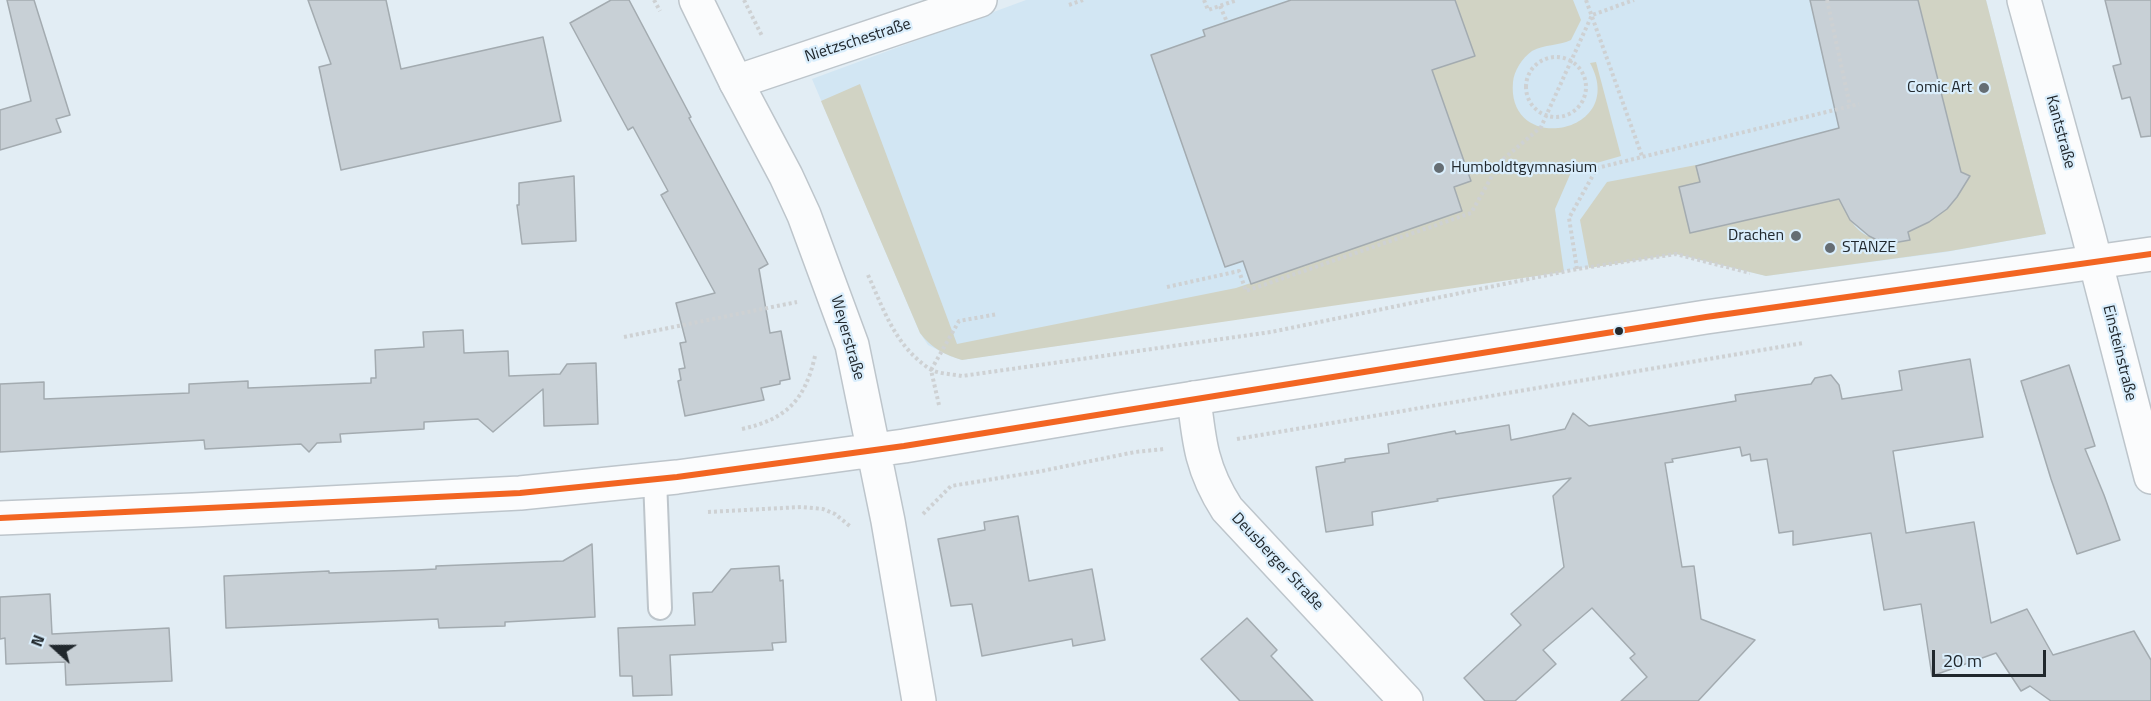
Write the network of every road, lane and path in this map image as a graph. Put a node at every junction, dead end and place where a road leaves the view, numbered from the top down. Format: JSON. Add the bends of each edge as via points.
{"nodes":[{"id":1,"x":696,"y":0,"type":"edge"},
{"id":2,"x":744,"y":0,"type":"edge"},
{"id":3,"x":980,"y":0,"type":"edge"},
{"id":4,"x":1083,"y":0,"type":"edge"},
{"id":5,"x":1204,"y":0,"type":"edge"},
{"id":6,"x":1235,"y":0,"type":"edge"},
{"id":7,"x":1586,"y":0,"type":"edge"},
{"id":8,"x":1634,"y":0,"type":"edge"},
{"id":9,"x":1827,"y":0,"type":"edge"},
{"id":10,"x":2024,"y":0,"type":"edge"},
{"id":11,"x":1069,"y":5,"type":"dead end"},
{"id":12,"x":1220,"y":6,"type":"junction"},
{"id":13,"x":1592,"y":15,"type":"junction"},
{"id":14,"x":1227,"y":22,"type":"dead end"},
{"id":15,"x":1570,"y":60,"type":"junction"},
{"id":16,"x":775,"y":68,"type":"junction"},
{"id":17,"x":736,"y":82,"type":"junction"},
{"id":18,"x":1859,"y":104,"type":"dead end"},
{"id":19,"x":1850,"y":106,"type":"junction"},
{"id":20,"x":1545,"y":116,"type":"junction"},
{"id":21,"x":1642,"y":156,"type":"junction"},
{"id":22,"x":2151,"y":254,"type":"edge"},
{"id":23,"x":2096,"y":263,"type":"junction"},
{"id":24,"x":1577,"y":269,"type":"junction"},
{"id":25,"x":866,"y":271,"type":"dead end"},
{"id":26,"x":1755,"y":274,"type":"dead end"},
{"id":27,"x":1167,"y":287,"type":"dead end"},
{"id":28,"x":800,"y":301,"type":"dead end"},
{"id":29,"x":998,"y":314,"type":"dead end"},
{"id":30,"x":624,"y":337,"type":"dead end"},
{"id":31,"x":1805,"y":342,"type":"dead end"},
{"id":32,"x":816,"y":354,"type":"dead end"},
{"id":33,"x":931,"y":370,"type":"junction"},
{"id":34,"x":1194,"y":399,"type":"junction"},
{"id":35,"x":783,"y":414,"type":"dead end"},
{"id":36,"x":1199,"y":445,"type":"junction"},
{"id":37,"x":875,"y":450,"type":"junction"},
{"id":38,"x":2151,"y":477,"type":"edge"},
{"id":39,"x":655,"y":479,"type":"junction"},
{"id":40,"x":801,"y":507,"type":"dead end"},
{"id":41,"x":925,"y":514,"type":"dead end"},
{"id":42,"x":0,"y":518,"type":"edge"},
{"id":43,"x":851,"y":526,"type":"dead end"},
{"id":44,"x":660,"y":608,"type":"dead end"},
{"id":45,"x":919,"y":701,"type":"edge"},
{"id":46,"x":1406,"y":701,"type":"edge"}],
"edges":[{"from":1,"to":17,"type":"main road","name":"Weyerstraße"},
{"from":2,"to":16,"type":"path"},
{"from":3,"to":16,"type":"main road","name":"Nietzschestraße"},
{"from":4,"to":11,"type":"path"},
{"from":5,"to":12,"type":"path","via":[[1208,10]]},
{"from":6,"to":12,"type":"path"},
{"from":7,"to":13,"type":"path"},
{"from":8,"to":13,"type":"path"},
{"from":9,"to":19,"type":"path"},
{"from":10,"to":23,"type":"main road","name":"Kantstraße"},
{"from":12,"to":14,"type":"path"},
{"from":13,"to":15,"type":"path"},
{"from":13,"to":21,"type":"path"},
{"from":15,"to":20,"type":"path"},
{"from":15,"to":20,"type":"path","via":[[1584,74],[1586,94],[1575,111],[1555,118]]},
{"from":15,"to":20,"type":"path","via":[[1550,58],[1528,76],[1531,103]]},
{"from":16,"to":17,"type":"main road","name":"Nietzschestraße"},
{"from":17,"to":37,"type":"main road","name":"Weyerstraße","via":[[786,177],[820,254],[852,345]]},
{"from":18,"to":19,"type":"path"},
{"from":19,"to":21,"type":"path"},
{"from":20,"to":27,"type":"path","via":[[1541,127],[1500,162],[1471,213],[1246,291],[1239,271]]},
{"from":21,"to":24,"type":"path","via":[[1597,168],[1569,218]]},
{"from":22,"to":23,"type":"main road"},
{"from":23,"to":34,"type":"main road","via":[[1706,317]]},
{"from":23,"to":38,"type":"main road","name":"Einsteinstraße"},
{"from":24,"to":26,"type":"path","via":[[1676,254]]},
{"from":24,"to":33,"type":"path","via":[[1271,332],[962,376]]},
{"from":25,"to":33,"type":"path","via":[[895,335]]},
{"from":28,"to":30,"type":"path"},
{"from":29,"to":33,"type":"path","via":[[959,321]]},
{"from":31,"to":36,"type":"path"},
{"from":32,"to":35,"type":"path","via":[[810,378],[797,401]]},
{"from":34,"to":36,"type":"main road","name":"Deusberger Straße"},
{"from":34,"to":37,"type":"main road"},
{"from":36,"to":41,"type":"path","via":[[1135,452],[951,486]]},
{"from":36,"to":46,"type":"main road","name":"Deusberger Straße","via":[[1213,486],[1227,509]]},
{"from":37,"to":39,"type":"main road"},
{"from":37,"to":45,"type":"main road","name":"Weyerstraße"},
{"from":39,"to":42,"type":"main road","via":[[509,494]]},
{"from":39,"to":44,"type":"lane"},
{"from":40,"to":43,"type":"path","via":[[823,509]]}]}
